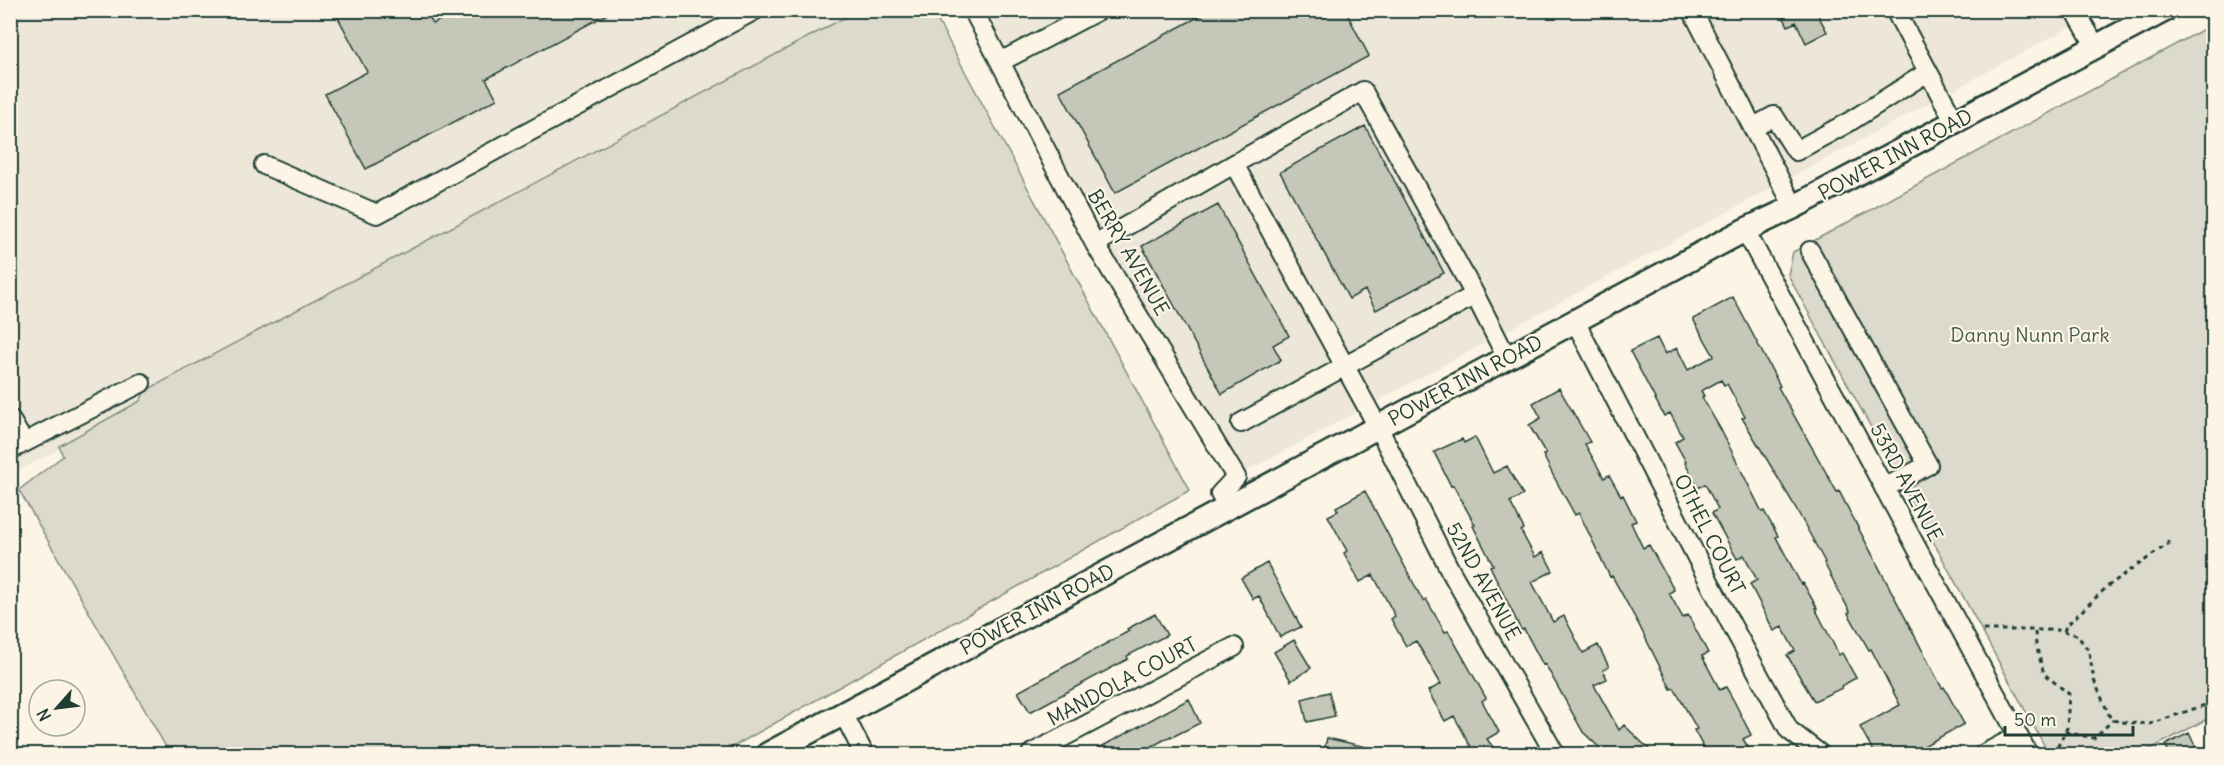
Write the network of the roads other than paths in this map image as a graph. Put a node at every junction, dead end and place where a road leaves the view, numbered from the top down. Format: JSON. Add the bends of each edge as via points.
{"nodes":[{"id":1,"x":755,"y":10,"type":"edge"},
{"id":2,"x":973,"y":10,"type":"edge"},
{"id":3,"x":1099,"y":10,"type":"edge"},
{"id":4,"x":1692,"y":10,"type":"edge"},
{"id":5,"x":1895,"y":10,"type":"edge"},
{"id":6,"x":2075,"y":10,"type":"edge"},
{"id":7,"x":2159,"y":12,"type":"edge"},
{"id":8,"x":2096,"y":47,"type":"junction"},
{"id":9,"x":1000,"y":62,"type":"junction"},
{"id":10,"x":1928,"y":72,"type":"junction"},
{"id":11,"x":1955,"y":122,"type":"junction"},
{"id":12,"x":1754,"y":128,"type":"junction"},
{"id":13,"x":1234,"y":164,"type":"junction"},
{"id":14,"x":264,"y":165,"type":"dead end"},
{"id":15,"x":1794,"y":207,"type":"junction"},
{"id":16,"x":1745,"y":230,"type":"junction"},
{"id":17,"x":1095,"y":244,"type":"junction"},
{"id":18,"x":1810,"y":251,"type":"dead end"},
{"id":19,"x":1475,"y":295,"type":"junction"},
{"id":20,"x":1575,"y":321,"type":"junction"},
{"id":21,"x":1508,"y":358,"type":"junction"},
{"id":22,"x":1345,"y":366,"type":"junction"},
{"id":23,"x":141,"y":382,"type":"dead end"},
{"id":24,"x":10,"y":419,"type":"edge"},
{"id":25,"x":1241,"y":423,"type":"dead end"},
{"id":26,"x":1378,"y":427,"type":"junction"},
{"id":27,"x":17,"y":447,"type":"edge"},
{"id":28,"x":1884,"y":488,"type":"junction"},
{"id":29,"x":1228,"y":507,"type":"junction"},
{"id":30,"x":1234,"y":647,"type":"dead end"},
{"id":31,"x":843,"y":713,"type":"junction"},
{"id":32,"x":2019,"y":736,"type":"junction"},
{"id":33,"x":768,"y":754,"type":"edge"},
{"id":34,"x":864,"y":754,"type":"edge"},
{"id":35,"x":1031,"y":754,"type":"edge"},
{"id":36,"x":1555,"y":754,"type":"edge"},
{"id":37,"x":1820,"y":754,"type":"edge"},
{"id":38,"x":1984,"y":754,"type":"edge"},
{"id":39,"x":2028,"y":754,"type":"edge"}],
"edges":[{"from":1,"to":14,"type":"street","via":[[377,214]]},
{"from":2,"to":9,"type":"street","name":"BERRY AVENUE"},
{"from":3,"to":9,"type":"street"},
{"from":4,"to":12,"type":"street"},
{"from":5,"to":10,"type":"street"},
{"from":6,"to":8,"type":"street"},
{"from":7,"to":8,"type":"main road","name":"POWER INN ROAD"},
{"from":8,"to":11,"type":"main road","name":"POWER INN ROAD"},
{"from":9,"to":17,"type":"street","name":"BERRY AVENUE"},
{"from":10,"to":11,"type":"street"},
{"from":10,"to":12,"type":"street","via":[[1796,151],[1774,116]]},
{"from":11,"to":15,"type":"main road","name":"POWER INN ROAD"},
{"from":12,"to":15,"type":"street"},
{"from":13,"to":17,"type":"street"},
{"from":13,"to":19,"type":"street","via":[[1363,91]]},
{"from":13,"to":22,"type":"street","name":"52ND AVENUE"},
{"from":15,"to":16,"type":"main road","name":"POWER INN ROAD"},
{"from":16,"to":20,"type":"main road","name":"POWER INN ROAD"},
{"from":16,"to":28,"type":"street","name":"53RD AVENUE"},
{"from":17,"to":29,"type":"street","name":"BERRY AVENUE","via":[[1236,477],[1220,494]]},
{"from":18,"to":28,"type":"street","via":[[1928,465]]},
{"from":19,"to":21,"type":"street"},
{"from":19,"to":22,"type":"street"},
{"from":20,"to":21,"type":"main road","name":"POWER INN ROAD"},
{"from":20,"to":37,"type":"street","name":"OTHEL COURT","via":[[1789,730]]},
{"from":21,"to":26,"type":"main road","name":"POWER INN ROAD"},
{"from":22,"to":25,"type":"street"},
{"from":22,"to":26,"type":"street","name":"52ND AVENUE"},
{"from":23,"to":27,"type":"street"},
{"from":24,"to":27,"type":"street"},
{"from":26,"to":29,"type":"main road","name":"POWER INN ROAD"},
{"from":26,"to":36,"type":"street","name":"52ND AVENUE","via":[[1450,570]]},
{"from":28,"to":32,"type":"street","name":"53RD AVENUE"},
{"from":29,"to":31,"type":"main road","name":"POWER INN ROAD"},
{"from":30,"to":35,"type":"street","name":"MANDOLA COURT"},
{"from":31,"to":33,"type":"main road","name":"POWER INN ROAD"},
{"from":31,"to":34,"type":"street"},
{"from":32,"to":38,"type":"street"},
{"from":32,"to":39,"type":"street","name":"53RD AVENUE"}]}
